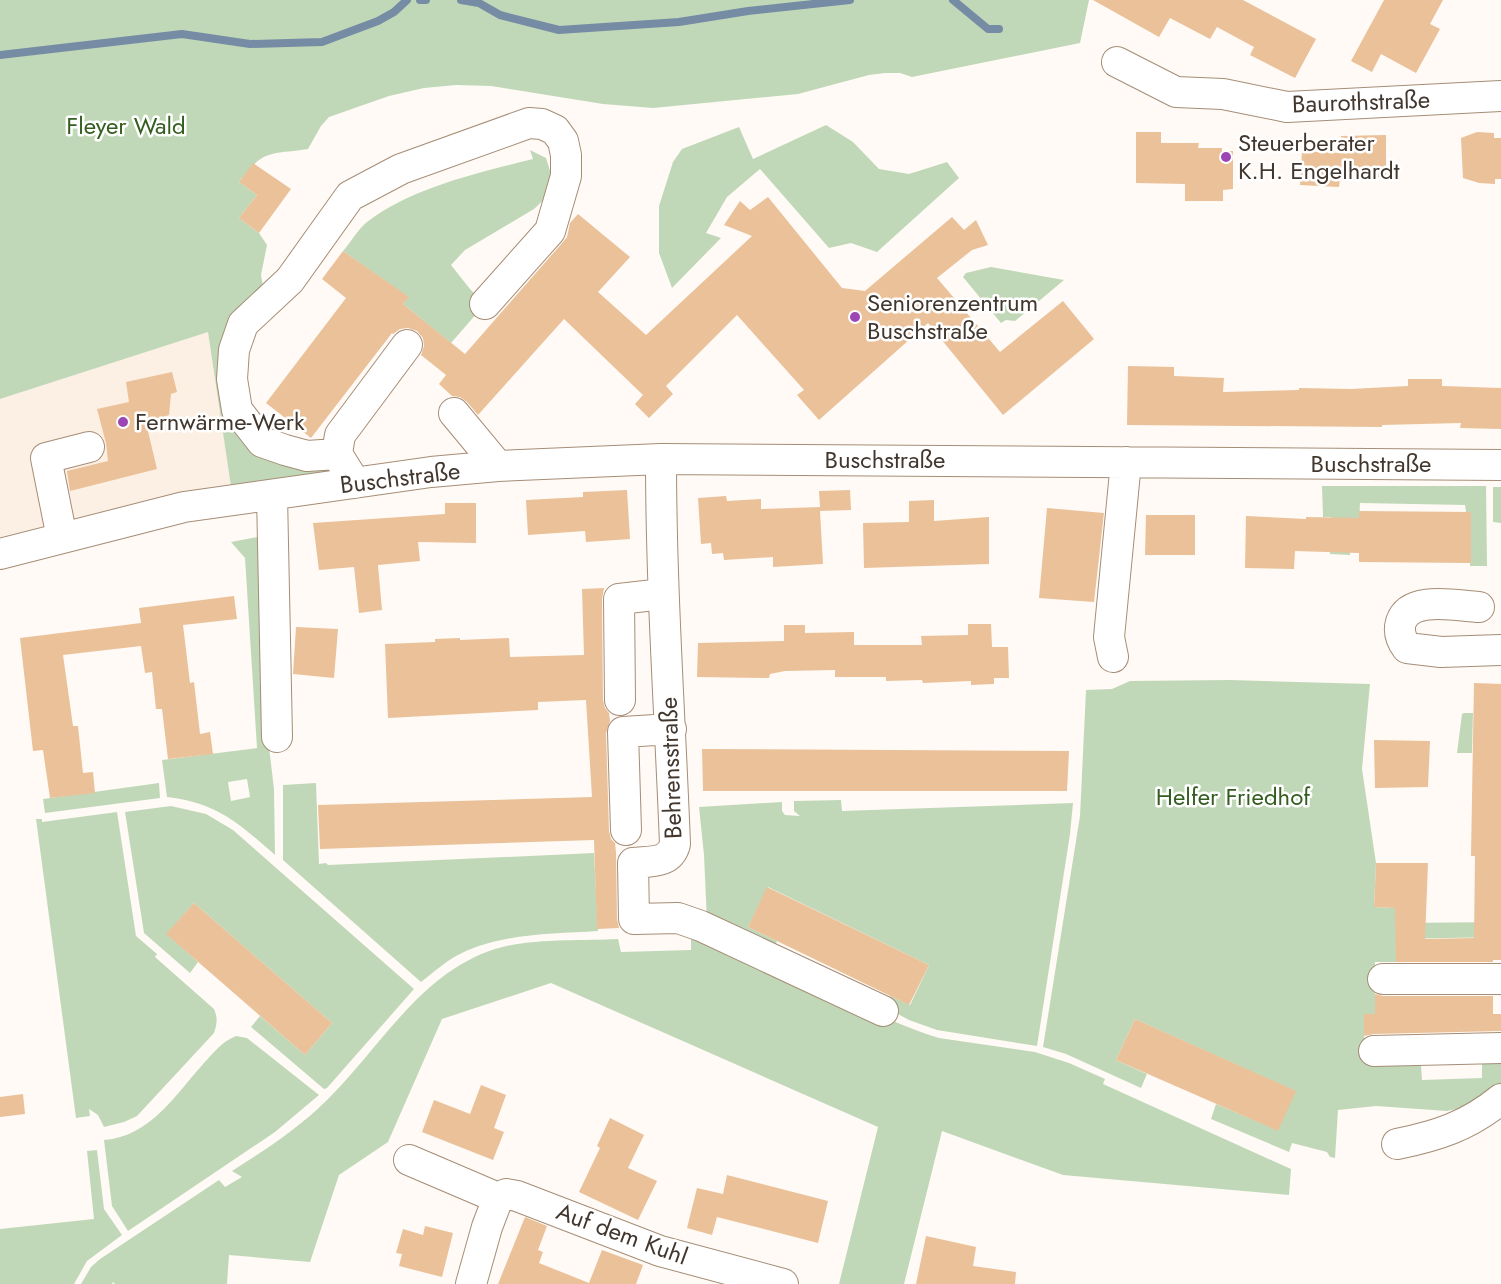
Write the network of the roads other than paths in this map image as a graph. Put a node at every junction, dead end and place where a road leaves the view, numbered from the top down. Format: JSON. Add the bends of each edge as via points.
{"nodes":[{"id":1,"x":1118,"y":62,"type":"dead end"},
{"id":2,"x":1501,"y":96,"type":"edge"},
{"id":3,"x":485,"y":304,"type":"dead end"},
{"id":4,"x":407,"y":345,"type":"dead end"},
{"id":5,"x":454,"y":413,"type":"dead end"},
{"id":6,"x":89,"y":447,"type":"dead end"},
{"id":7,"x":337,"y":454,"type":"junction"},
{"id":8,"x":661,"y":459,"type":"junction"},
{"id":9,"x":1126,"y":462,"type":"junction"},
{"id":10,"x":1501,"y":465,"type":"edge"},
{"id":11,"x":498,"y":466,"type":"junction"},
{"id":12,"x":355,"y":483,"type":"junction"},
{"id":13,"x":272,"y":495,"type":"junction"},
{"id":14,"x":62,"y":538,"type":"junction"},
{"id":15,"x":0,"y":554,"type":"edge"},
{"id":16,"x":663,"y":594,"type":"junction"},
{"id":17,"x":1479,"y":607,"type":"dead end"},
{"id":18,"x":1501,"y":650,"type":"edge"},
{"id":19,"x":1113,"y":657,"type":"dead end"},
{"id":20,"x":620,"y":700,"type":"dead end"},
{"id":21,"x":671,"y":729,"type":"junction"},
{"id":22,"x":277,"y":737,"type":"dead end"},
{"id":23,"x":626,"y":830,"type":"dead end"},
{"id":24,"x":1383,"y":979,"type":"dead end"},
{"id":25,"x":1501,"y":979,"type":"edge"},
{"id":26,"x":883,"y":1011,"type":"dead end"},
{"id":27,"x":1501,"y":1048,"type":"edge"},
{"id":28,"x":1374,"y":1051,"type":"dead end"},
{"id":29,"x":1501,"y":1100,"type":"edge"},
{"id":30,"x":1397,"y":1144,"type":"dead end"},
{"id":31,"x":409,"y":1160,"type":"dead end"},
{"id":32,"x":498,"y":1198,"type":"junction"},
{"id":33,"x":471,"y":1284,"type":"edge"},
{"id":34,"x":783,"y":1284,"type":"edge"}],
"edges":[{"from":1,"to":2,"type":"street","name":"Baurothstraße","via":[[1176,92],[1223,94],[1287,107]]},
{"from":3,"to":7,"type":"street","via":[[550,231],[566,176],[566,155],[555,130],[543,124],[529,123],[401,169],[350,196],[290,280],[243,324],[234,350],[232,379],[237,410],[262,442],[307,456]]},
{"from":4,"to":7,"type":"street","via":[[340,435]]},
{"from":5,"to":11,"type":"street"},
{"from":6,"to":14,"type":"street","via":[[46,458]]},
{"from":7,"to":12,"type":"street"},
{"from":8,"to":9,"type":"street","name":"Buschstraße"},
{"from":8,"to":11,"type":"street","name":"Buschstraße"},
{"from":8,"to":16,"type":"street","name":"Behrensstraße"},
{"from":9,"to":10,"type":"street","name":"Buschstraße"},
{"from":9,"to":19,"type":"street","via":[[1109,637]]},
{"from":11,"to":12,"type":"street","name":"Buschstraße"},
{"from":12,"to":13,"type":"street","name":"Buschstraße"},
{"from":13,"to":14,"type":"street","name":"Buschstraße","via":[[184,507]]},
{"from":13,"to":22,"type":"street"},
{"from":14,"to":15,"type":"street","name":"Buschstraße"},
{"from":16,"to":20,"type":"street","via":[[619,599]]},
{"from":16,"to":21,"type":"street","name":"Behrensstraße"},
{"from":17,"to":18,"type":"street","via":[[1422,604],[1402,618],[1402,642],[1407,648],[1441,652]]},
{"from":21,"to":23,"type":"street","via":[[622,732]]},
{"from":21,"to":26,"type":"street","name":"Behrensstraße","via":[[675,844],[673,853],[663,860],[633,863],[634,919],[678,918],[702,926]]},
{"from":24,"to":25,"type":"street"},
{"from":27,"to":28,"type":"street"},
{"from":29,"to":30,"type":"street","via":[[1457,1128]]},
{"from":31,"to":32,"type":"street","name":"Auf dem Kuhl"},
{"from":32,"to":33,"type":"street"},
{"from":32,"to":34,"type":"street","name":"Auf dem Kuhl","via":[[506,1194],[517,1196],[660,1251]]}]}
